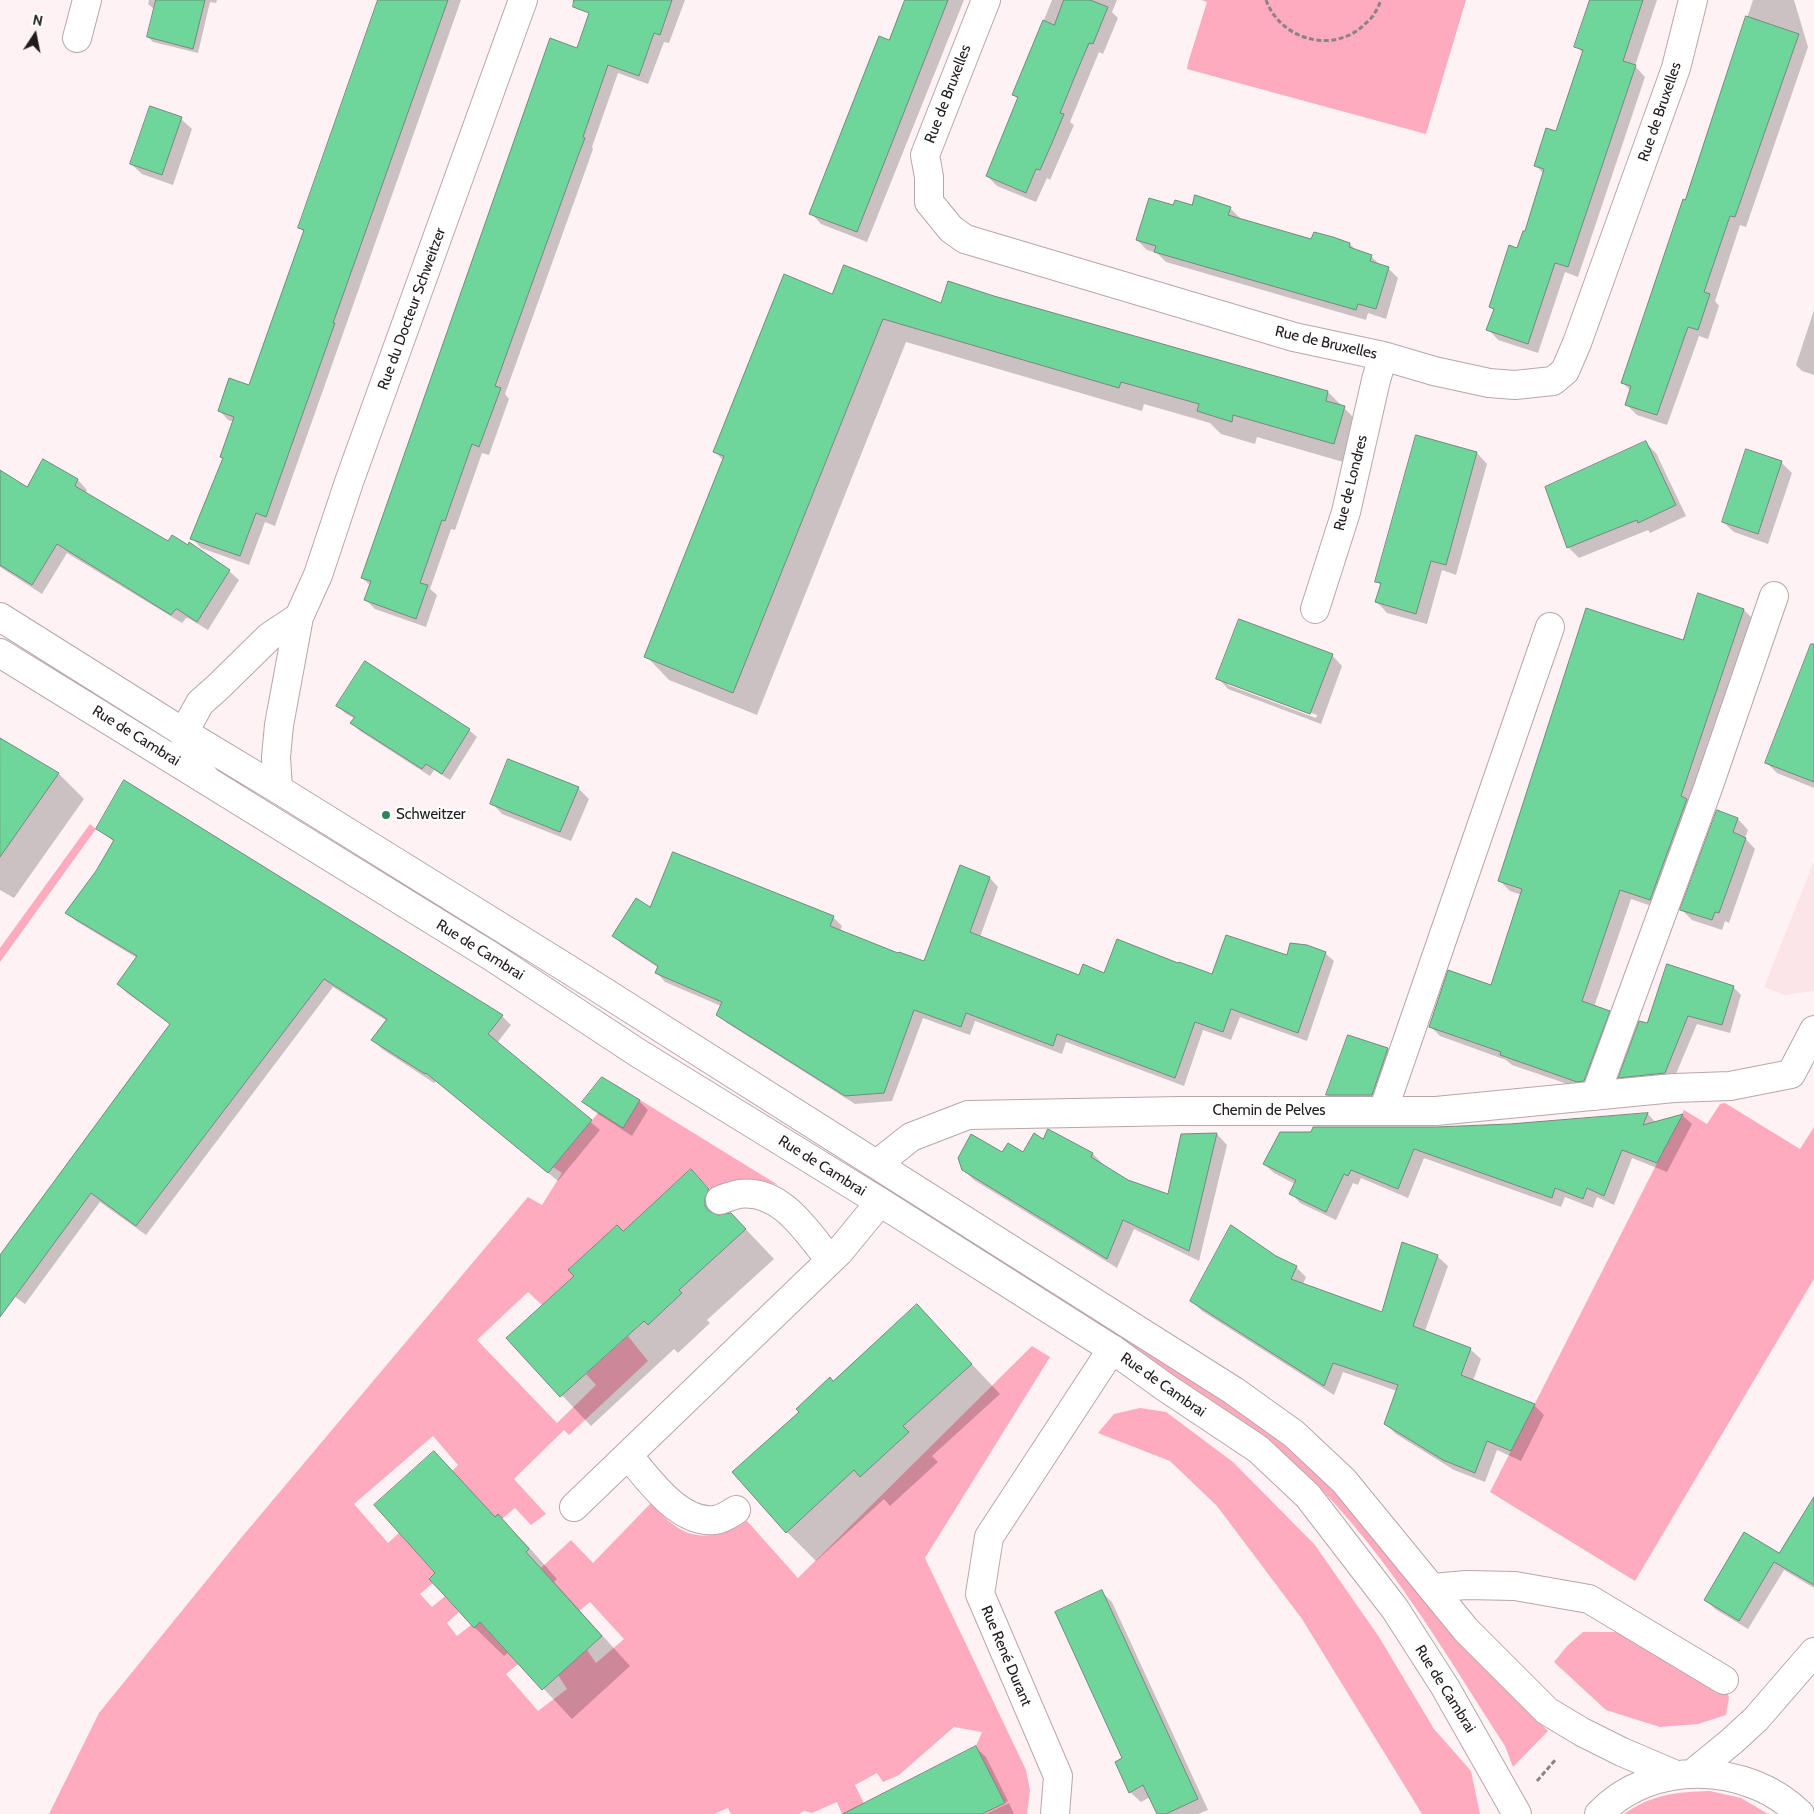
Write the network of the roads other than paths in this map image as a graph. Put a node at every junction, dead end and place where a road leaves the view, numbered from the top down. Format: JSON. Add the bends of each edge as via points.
{"nodes":[{"id":1,"x":87,"y":0,"type":"edge"},
{"id":2,"x":524,"y":0,"type":"edge"},
{"id":3,"x":986,"y":0,"type":"edge"},
{"id":4,"x":1693,"y":0,"type":"edge"},
{"id":5,"x":77,"y":38,"type":"dead end"},
{"id":6,"x":1384,"y":356,"type":"junction"},
{"id":7,"x":1774,"y":596,"type":"dead end"},
{"id":8,"x":1315,"y":609,"type":"dead end"},
{"id":9,"x":0,"y":617,"type":"edge"},
{"id":10,"x":299,"y":617,"type":"junction"},
{"id":11,"x":1550,"y":627,"type":"dead end"},
{"id":12,"x":0,"y":653,"type":"edge"},
{"id":13,"x":184,"y":732,"type":"junction"},
{"id":14,"x":207,"y":780,"type":"junction"},
{"id":15,"x":278,"y":789,"type":"junction"},
{"id":16,"x":1814,"y":1030,"type":"edge"},
{"id":17,"x":1595,"y":1096,"type":"junction"},
{"id":18,"x":1383,"y":1111,"type":"junction"},
{"id":19,"x":877,"y":1164,"type":"junction"},
{"id":20,"x":720,"y":1200,"type":"dead end"},
{"id":21,"x":880,"y":1202,"type":"junction"},
{"id":22,"x":830,"y":1260,"type":"junction"},
{"id":23,"x":1112,"y":1349,"type":"junction"},
{"id":24,"x":628,"y":1455,"type":"junction"},
{"id":25,"x":574,"y":1507,"type":"dead end"},
{"id":26,"x":736,"y":1510,"type":"dead end"},
{"id":27,"x":1433,"y":1588,"type":"junction"},
{"id":28,"x":1814,"y":1652,"type":"edge"},
{"id":29,"x":1724,"y":1680,"type":"dead end"},
{"id":30,"x":1685,"y":1774,"type":"junction"},
{"id":31,"x":1514,"y":1807,"type":"edge"},
{"id":32,"x":1055,"y":1814,"type":"edge"},
{"id":33,"x":1599,"y":1814,"type":"edge"},
{"id":34,"x":1800,"y":1814,"type":"edge"}],
"edges":[{"from":1,"to":5,"type":"main road"},
{"from":2,"to":10,"type":"main road","name":"Rue du Docteur Schweitzer","via":[[318,575]]},
{"from":3,"to":6,"type":"main road","name":"Rue de Bruxelles","via":[[925,155],[929,202],[950,229],[965,239],[1294,337]]},
{"from":4,"to":6,"type":"main road","name":"Rue de Bruxelles","via":[[1676,68],[1565,371],[1553,381],[1515,386],[1434,371]]},
{"from":6,"to":8,"type":"main road","name":"Rue de Londres","via":[[1346,512]]},
{"from":7,"to":17,"type":"main road","via":[[1708,788]]},
{"from":9,"to":13,"type":"main road","name":"Rue de Cambrai"},
{"from":10,"to":13,"type":"main road","via":[[269,637],[200,703]]},
{"from":10,"to":15,"type":"main road","name":"Rue du Docteur Schweitzer","via":[[279,725]]},
{"from":11,"to":18,"type":"main road"},
{"from":12,"to":14,"type":"main road","name":"Rue de Cambrai"},
{"from":13,"to":14,"type":"main road","via":[[189,759]]},
{"from":13,"to":15,"type":"main road","name":"Rue de Cambrai"},
{"from":14,"to":21,"type":"main road","name":"Rue de Cambrai"},
{"from":15,"to":19,"type":"main road","name":"Rue de Cambrai"},
{"from":16,"to":17,"type":"main road","name":"Chemin de Pelves","via":[[1791,1074],[1730,1086]]},
{"from":17,"to":18,"type":"main road","name":"Chemin de Pelves","via":[[1436,1111]]},
{"from":18,"to":19,"type":"main road","name":"Chemin de Pelves","via":[[1180,1110],[968,1115],[911,1136]]},
{"from":19,"to":27,"type":"main road","name":"Rue de Cambrai","via":[[1226,1385],[1294,1434],[1344,1480]]},
{"from":20,"to":22,"type":"main road","via":[[738,1194],[768,1197],[795,1219]]},
{"from":21,"to":22,"type":"main road"},
{"from":21,"to":23,"type":"main road","name":"Rue de Cambrai"},
{"from":22,"to":24,"type":"main road"},
{"from":23,"to":31,"type":"main road","name":"Rue de Cambrai","via":[[1258,1449],[1308,1496],[1394,1609],[1445,1687]]},
{"from":23,"to":32,"type":"main road","name":"Rue René Durant","via":[[989,1537],[980,1594],[1058,1776]]},
{"from":24,"to":25,"type":"main road"},
{"from":24,"to":26,"type":"main road","via":[[679,1510],[695,1518],[715,1520]]},
{"from":27,"to":29,"type":"main road","via":[[1515,1586],[1589,1599]]},
{"from":27,"to":30,"type":"main road","name":"Rue de Cambrai","via":[[1466,1630],[1546,1711],[1622,1752]]},
{"from":28,"to":30,"type":"main road","via":[[1756,1719],[1731,1742]]},
{"from":30,"to":33,"type":"main road","via":[[1650,1782],[1625,1793]]},
{"from":30,"to":34,"type":"main road","via":[[1731,1777],[1767,1790]]}]}
